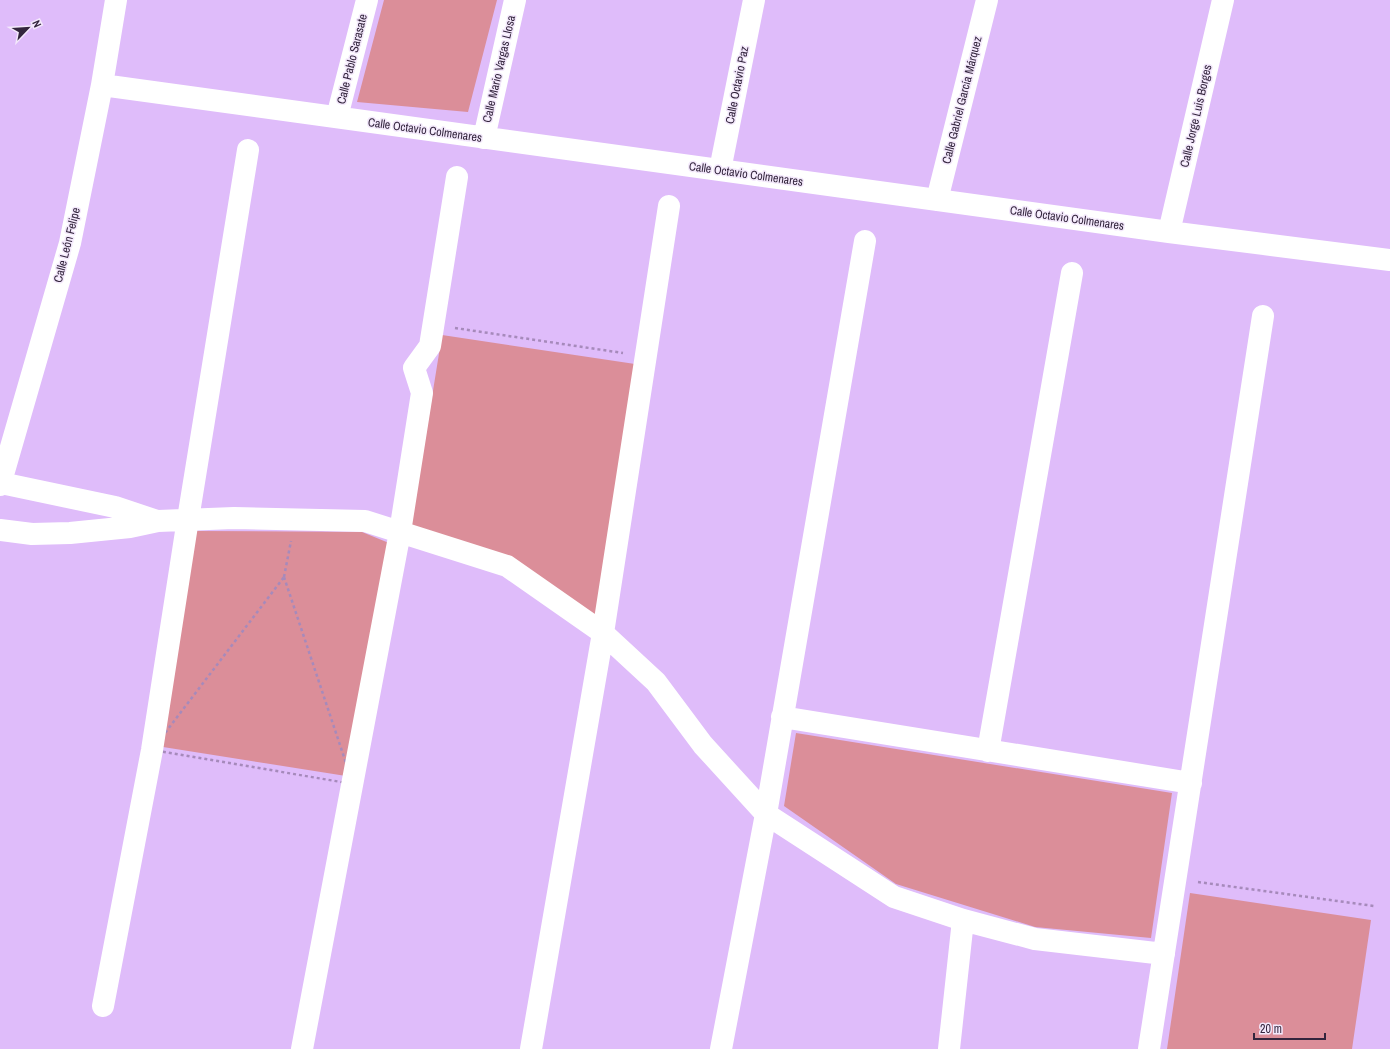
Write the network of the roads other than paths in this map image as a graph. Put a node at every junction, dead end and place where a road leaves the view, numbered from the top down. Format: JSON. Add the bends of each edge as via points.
{"nodes":[{"id":1,"x":116,"y":0,"type":"edge"},
{"id":2,"x":367,"y":0,"type":"edge"},
{"id":3,"x":515,"y":0,"type":"edge"},
{"id":4,"x":754,"y":0,"type":"edge"},
{"id":5,"x":987,"y":0,"type":"edge"},
{"id":6,"x":1223,"y":0,"type":"edge"},
{"id":7,"x":102,"y":85,"type":"junction"},
{"id":8,"x":337,"y":118,"type":"junction"},
{"id":9,"x":484,"y":138,"type":"junction"},
{"id":10,"x":248,"y":150,"type":"dead end"},
{"id":11,"x":720,"y":170,"type":"junction"},
{"id":12,"x":457,"y":177,"type":"dead end"},
{"id":13,"x":938,"y":200,"type":"junction"},
{"id":14,"x":669,"y":206,"type":"dead end"},
{"id":15,"x":1169,"y":232,"type":"junction"},
{"id":16,"x":865,"y":241,"type":"dead end"},
{"id":17,"x":1390,"y":260,"type":"edge"},
{"id":18,"x":1072,"y":273,"type":"dead end"},
{"id":19,"x":1263,"y":316,"type":"dead end"},
{"id":20,"x":0,"y":484,"type":"edge"},
{"id":21,"x":188,"y":519,"type":"junction"},
{"id":22,"x":158,"y":521,"type":"junction"},
{"id":23,"x":0,"y":530,"type":"edge"},
{"id":24,"x":400,"y":532,"type":"junction"},
{"id":25,"x":603,"y":633,"type":"junction"},
{"id":26,"x":782,"y":718,"type":"junction"},
{"id":27,"x":988,"y":751,"type":"junction"},
{"id":28,"x":1191,"y":783,"type":"junction"},
{"id":29,"x":766,"y":814,"type":"junction"},
{"id":30,"x":964,"y":920,"type":"junction"},
{"id":31,"x":1164,"y":954,"type":"junction"},
{"id":32,"x":102,"y":1006,"type":"dead end"},
{"id":33,"x":302,"y":1049,"type":"edge"},
{"id":34,"x":531,"y":1049,"type":"edge"},
{"id":35,"x":721,"y":1049,"type":"edge"},
{"id":36,"x":949,"y":1049,"type":"edge"},
{"id":37,"x":1149,"y":1049,"type":"edge"}],
"edges":[{"from":1,"to":7,"type":"street","name":"Calle León Felipe"},
{"from":2,"to":8,"type":"street","name":"Calle Pablo Sarasate"},
{"from":3,"to":9,"type":"street","name":"Calle Mario Vargas Llosa"},
{"from":4,"to":11,"type":"street","name":"Calle Octavio Paz"},
{"from":5,"to":13,"type":"street","name":"Calle Gabriel García Márquez"},
{"from":6,"to":15,"type":"street","name":"Calle Jorge Luis Borges"},
{"from":7,"to":8,"type":"street","name":"Calle Octavio Colmenares"},
{"from":7,"to":20,"type":"street","name":"Calle León Felipe","via":[[70,243]]},
{"from":8,"to":9,"type":"street","name":"Calle Octavio Colmenares"},
{"from":9,"to":11,"type":"street","name":"Calle Octavio Colmenares"},
{"from":10,"to":21,"type":"street"},
{"from":11,"to":13,"type":"street","name":"Calle Octavio Colmenares"},
{"from":12,"to":24,"type":"street","via":[[430,346],[414,368],[422,393]]},
{"from":13,"to":15,"type":"street","name":"Calle Octavio Colmenares"},
{"from":14,"to":25,"type":"street"},
{"from":15,"to":17,"type":"street","name":"Calle Octavio Colmenares"},
{"from":16,"to":26,"type":"street"},
{"from":18,"to":27,"type":"street"},
{"from":19,"to":28,"type":"street"},
{"from":20,"to":22,"type":"street","via":[[116,507]]},
{"from":21,"to":22,"type":"street"},
{"from":21,"to":24,"type":"street","via":[[365,521]]},
{"from":21,"to":32,"type":"street","via":[[152,750]]},
{"from":22,"to":23,"type":"street","via":[[130,527],[70,533],[32,534]]},
{"from":24,"to":25,"type":"street","via":[[507,566]]},
{"from":24,"to":33,"type":"street"},
{"from":25,"to":29,"type":"street","via":[[656,682],[703,745]]},
{"from":25,"to":34,"type":"street"},
{"from":26,"to":27,"type":"street"},
{"from":26,"to":29,"type":"street"},
{"from":27,"to":28,"type":"street"},
{"from":28,"to":31,"type":"street"},
{"from":29,"to":30,"type":"street","via":[[894,897]]},
{"from":29,"to":35,"type":"street"},
{"from":30,"to":31,"type":"street","via":[[1035,939]]},
{"from":30,"to":36,"type":"street"},
{"from":31,"to":37,"type":"street"}]}
